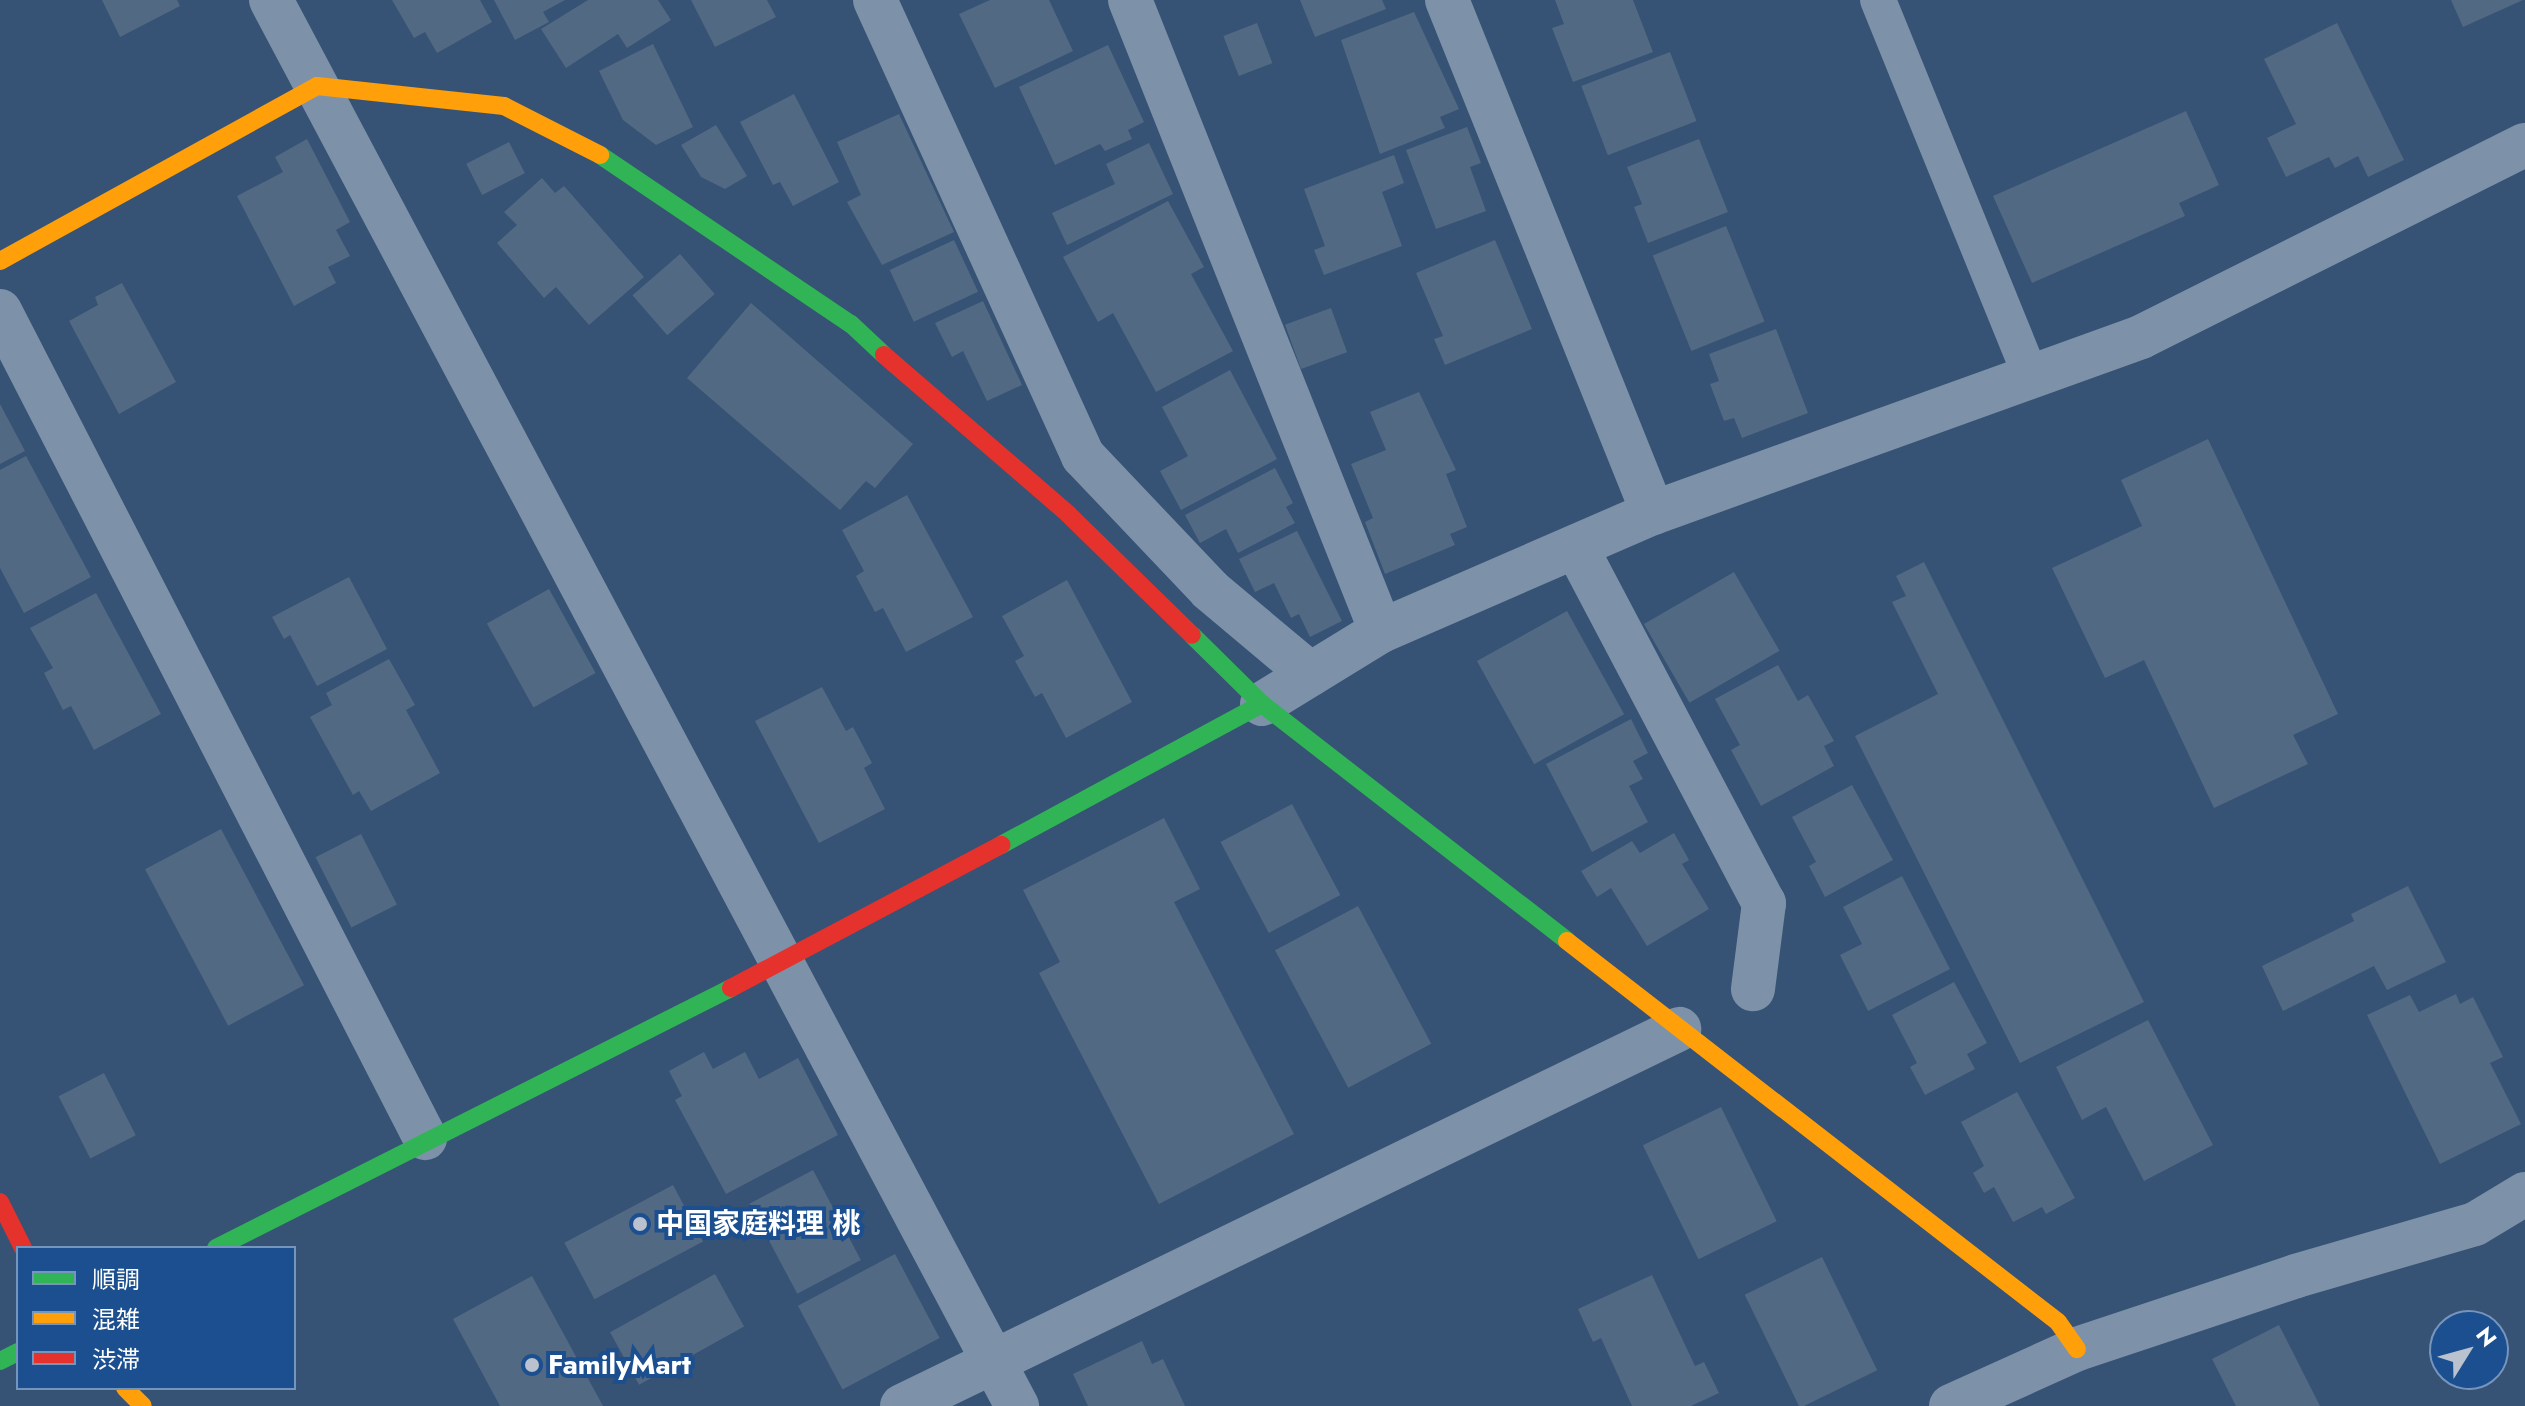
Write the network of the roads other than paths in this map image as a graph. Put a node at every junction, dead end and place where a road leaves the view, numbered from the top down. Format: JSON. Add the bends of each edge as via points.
{"nodes":[{"id":1,"x":271,"y":0,"type":"edge"},
{"id":2,"x":875,"y":0,"type":"edge"},
{"id":3,"x":1130,"y":0,"type":"edge"},
{"id":4,"x":1447,"y":0,"type":"edge"},
{"id":5,"x":1878,"y":0,"type":"edge"},
{"id":6,"x":317,"y":86,"type":"junction"},
{"id":7,"x":2525,"y":145,"type":"edge"},
{"id":8,"x":0,"y":261,"type":"edge"},
{"id":9,"x":0,"y":311,"type":"edge"},
{"id":10,"x":2031,"y":377,"type":"junction"},
{"id":11,"x":1653,"y":513,"type":"junction"},
{"id":12,"x":1576,"y":547,"type":"junction"},
{"id":13,"x":1381,"y":631,"type":"junction"},
{"id":14,"x":1310,"y":674,"type":"junction"},
{"id":15,"x":1262,"y":704,"type":"junction"},
{"id":16,"x":785,"y":961,"type":"junction"},
{"id":17,"x":1753,"y":989,"type":"dead end"},
{"id":18,"x":1679,"y":1029,"type":"junction"},
{"id":19,"x":425,"y":1138,"type":"junction"},
{"id":20,"x":2524,"y":1199,"type":"edge"},
{"id":21,"x":0,"y":1202,"type":"edge"},
{"id":22,"x":22,"y":1246,"type":"edge"},
{"id":23,"x":220,"y":1246,"type":"edge"},
{"id":24,"x":2077,"y":1349,"type":"junction"},
{"id":25,"x":992,"y":1358,"type":"junction"},
{"id":26,"x":127,"y":1390,"type":"edge"},
{"id":27,"x":143,"y":1406,"type":"edge"},
{"id":28,"x":902,"y":1406,"type":"edge"},
{"id":29,"x":1017,"y":1406,"type":"edge"},
{"id":30,"x":1951,"y":1406,"type":"edge"}],
"edges":[{"from":1,"to":6,"type":"street"},
{"from":2,"to":14,"type":"street","via":[[1083,456],[1210,590]]},
{"from":3,"to":13,"type":"street"},
{"from":4,"to":11,"type":"street"},
{"from":5,"to":10,"type":"lane"},
{"from":6,"to":8,"type":"street"},
{"from":6,"to":15,"type":"street","via":[[504,106],[592,150],[851,324],[951,418],[1068,514]]},
{"from":6,"to":16,"type":"street"},
{"from":7,"to":10,"type":"street","via":[[2141,337]]},
{"from":9,"to":19,"type":"street"},
{"from":10,"to":11,"type":"street"},
{"from":11,"to":12,"type":"street"},
{"from":12,"to":13,"type":"street"},
{"from":12,"to":17,"type":"street","via":[[1764,903]]},
{"from":13,"to":14,"type":"street"},
{"from":14,"to":15,"type":"street"},
{"from":15,"to":16,"type":"street"},
{"from":15,"to":18,"type":"street"},
{"from":16,"to":19,"type":"street"},
{"from":16,"to":25,"type":"street"},
{"from":18,"to":24,"type":"street","via":[[2058,1322]]},
{"from":18,"to":25,"type":"street"},
{"from":19,"to":23,"type":"street"},
{"from":20,"to":24,"type":"street","via":[[2475,1224],[2296,1276]]},
{"from":21,"to":22,"type":"street"},
{"from":24,"to":30,"type":"street"},
{"from":25,"to":28,"type":"street"},
{"from":25,"to":29,"type":"street"},
{"from":26,"to":27,"type":"street"}]}
